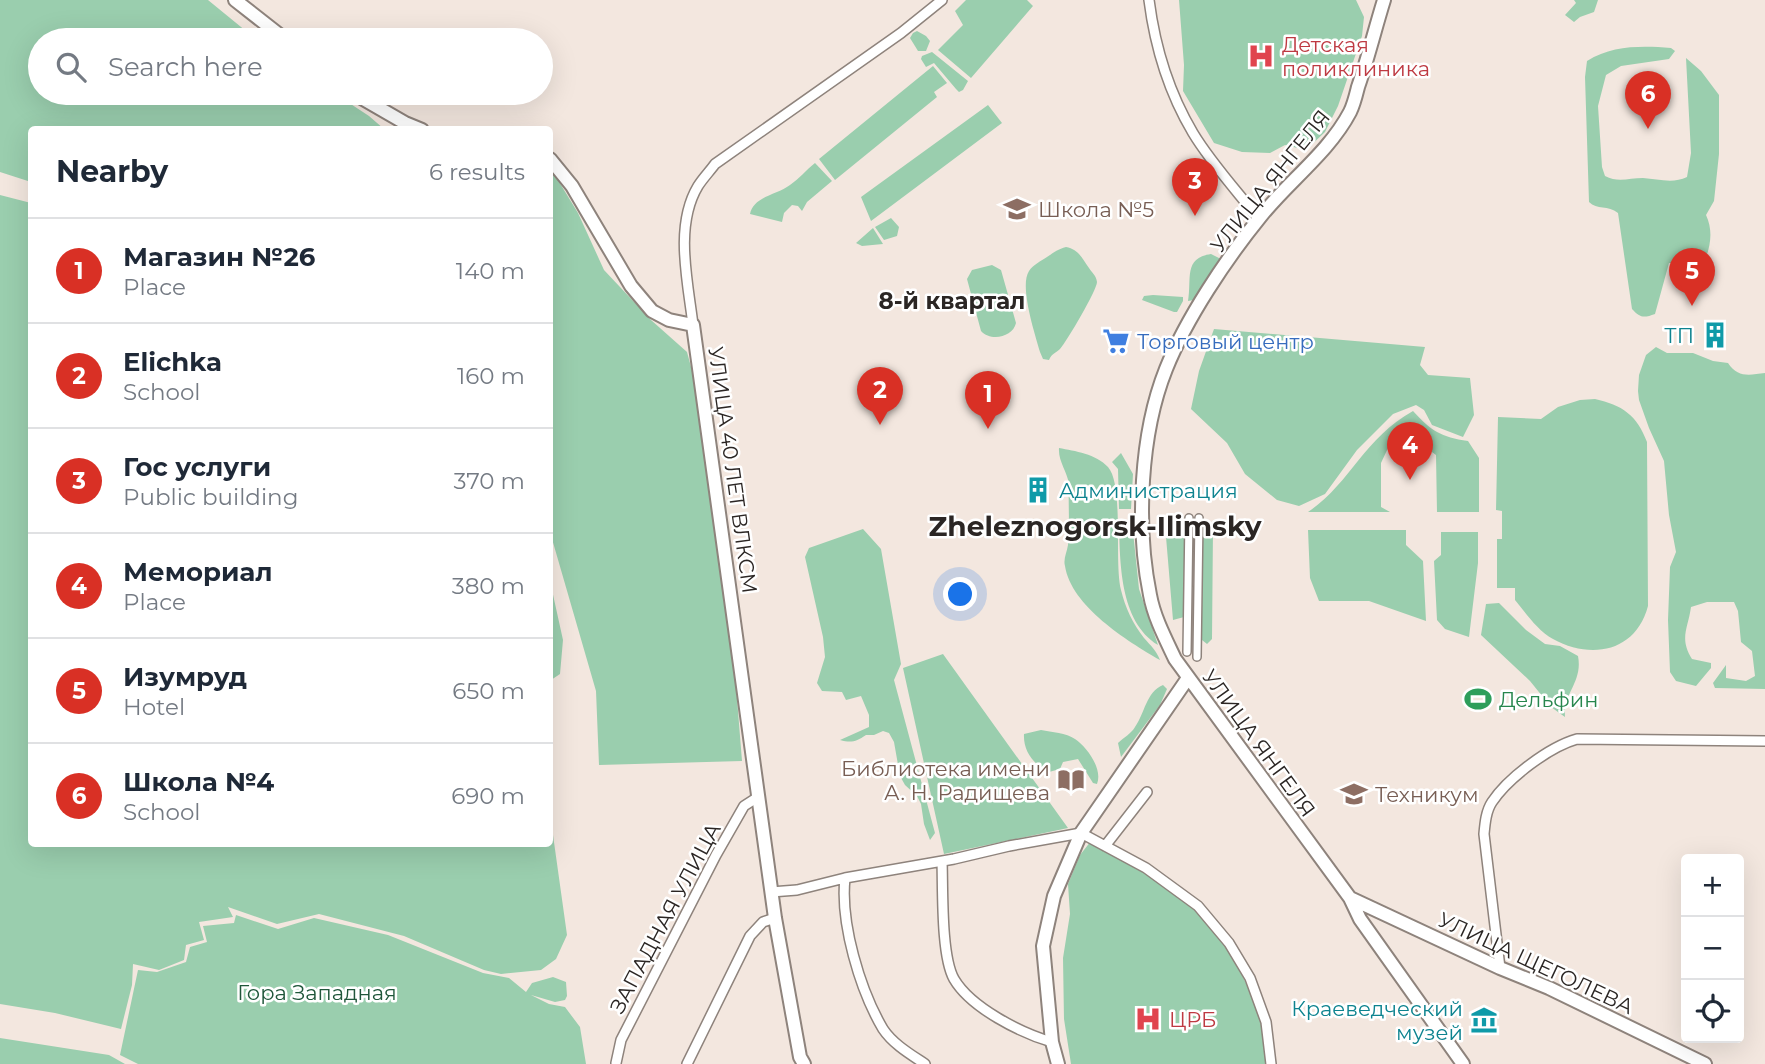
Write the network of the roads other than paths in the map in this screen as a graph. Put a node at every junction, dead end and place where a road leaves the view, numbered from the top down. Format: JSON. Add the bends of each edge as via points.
{"nodes":[{"id":1,"x":234,"y":0,"type":"edge"},
{"id":2,"x":942,"y":0,"type":"edge"},
{"id":3,"x":1149,"y":0,"type":"edge"},
{"id":4,"x":1384,"y":0,"type":"edge"},
{"id":5,"x":270,"y":28,"type":"edge"},
{"id":6,"x":374,"y":105,"type":"edge"},
{"id":7,"x":412,"y":126,"type":"edge"},
{"id":8,"x":553,"y":163,"type":"edge"},
{"id":9,"x":1259,"y":219,"type":"junction"},
{"id":10,"x":693,"y":325,"type":"junction"},
{"id":11,"x":1188,"y":518,"type":"dead end"},
{"id":12,"x":1199,"y":518,"type":"dead end"},
{"id":13,"x":1187,"y":652,"type":"dead end"},
{"id":14,"x":1197,"y":657,"type":"dead end"},
{"id":15,"x":1188,"y":678,"type":"junction"},
{"id":16,"x":1765,"y":741,"type":"edge"},
{"id":17,"x":1147,"y":792,"type":"dead end"},
{"id":18,"x":758,"y":797,"type":"junction"},
{"id":19,"x":1081,"y":833,"type":"junction"},
{"id":20,"x":1105,"y":846,"type":"junction"},
{"id":21,"x":942,"y":861,"type":"junction"},
{"id":22,"x":845,"y":878,"type":"junction"},
{"id":23,"x":771,"y":892,"type":"junction"},
{"id":24,"x":1350,"y":898,"type":"junction"},
{"id":25,"x":775,"y":918,"type":"junction"},
{"id":26,"x":1500,"y":968,"type":"junction"},
{"id":27,"x":1052,"y":1042,"type":"junction"},
{"id":28,"x":617,"y":1063,"type":"edge"},
{"id":29,"x":687,"y":1064,"type":"edge"},
{"id":30,"x":804,"y":1064,"type":"edge"},
{"id":31,"x":925,"y":1064,"type":"edge"},
{"id":32,"x":1058,"y":1064,"type":"edge"},
{"id":33,"x":1271,"y":1064,"type":"edge"},
{"id":34,"x":1463,"y":1064,"type":"edge"},
{"id":35,"x":1705,"y":1064,"type":"edge"}],
"edges":[{"from":1,"to":5,"type":"street"},
{"from":2,"to":10,"type":"street","name":"УЛИЦА 40 ЛЕТ ВЛКСМ","via":[[715,164],[698,186],[685,228]]},
{"from":3,"to":9,"type":"street","via":[[1154,40],[1171,91],[1194,134]]},
{"from":4,"to":9,"type":"street","name":"УЛИЦА ЯНГЕЛЯ","via":[[1350,111],[1325,148]]},
{"from":6,"to":7,"type":"street"},
{"from":8,"to":10,"type":"street","via":[[572,186],[631,286],[652,311]]},
{"from":9,"to":15,"type":"street","name":"УЛИЦА ЯНГЕЛЯ","via":[[1178,340],[1152,413],[1147,444],[1143,529],[1150,597],[1165,638]]},
{"from":10,"to":18,"type":"street","name":"УЛИЦА 40 ЛЕТ ВЛКСМ"},
{"from":11,"to":13,"type":"street"},
{"from":12,"to":14,"type":"street"},
{"from":15,"to":19,"type":"street"},
{"from":15,"to":24,"type":"street","name":"УЛИЦА ЯНГЕЛЯ"},
{"from":16,"to":26,"type":"street","via":[[1577,739],[1556,746],[1522,772],[1491,803],[1485,819]]},
{"from":17,"to":20,"type":"street"},
{"from":18,"to":23,"type":"street","name":"УЛИЦА 40 ЛЕТ ВЛКСМ"},
{"from":18,"to":28,"type":"street","name":"ЗАПАДНАЯ УЛИЦА","via":[[744,806],[716,855],[621,1040]]},
{"from":19,"to":20,"type":"street"},
{"from":19,"to":21,"type":"street"},
{"from":19,"to":27,"type":"street","via":[[1054,896],[1044,946]]},
{"from":20,"to":33,"type":"street","via":[[1146,868],[1198,906],[1229,943],[1250,978],[1266,1022]]},
{"from":21,"to":22,"type":"street"},
{"from":21,"to":27,"type":"street","via":[[945,940],[953,977],[962,990],[1001,1021]]},
{"from":22,"to":23,"type":"street"},
{"from":22,"to":31,"type":"street","via":[[850,944],[868,995],[884,1030]]},
{"from":23,"to":25,"type":"street","name":"УЛИЦА 40 ЛЕТ ВЛКСМ"},
{"from":24,"to":26,"type":"street","name":"УЛИЦА ЩЕГОЛЕВА"},
{"from":24,"to":34,"type":"street","name":"УЛИЦА ЯНГЕЛЯ","via":[[1360,919]]},
{"from":25,"to":29,"type":"street","via":[[763,922],[750,936]]},
{"from":25,"to":30,"type":"street","name":"УЛИЦА 40 ЛЕТ ВЛКСМ"},
{"from":26,"to":35,"type":"street","name":"УЛИЦА ЩЕГОЛЕВА"},
{"from":27,"to":32,"type":"street"}]}
